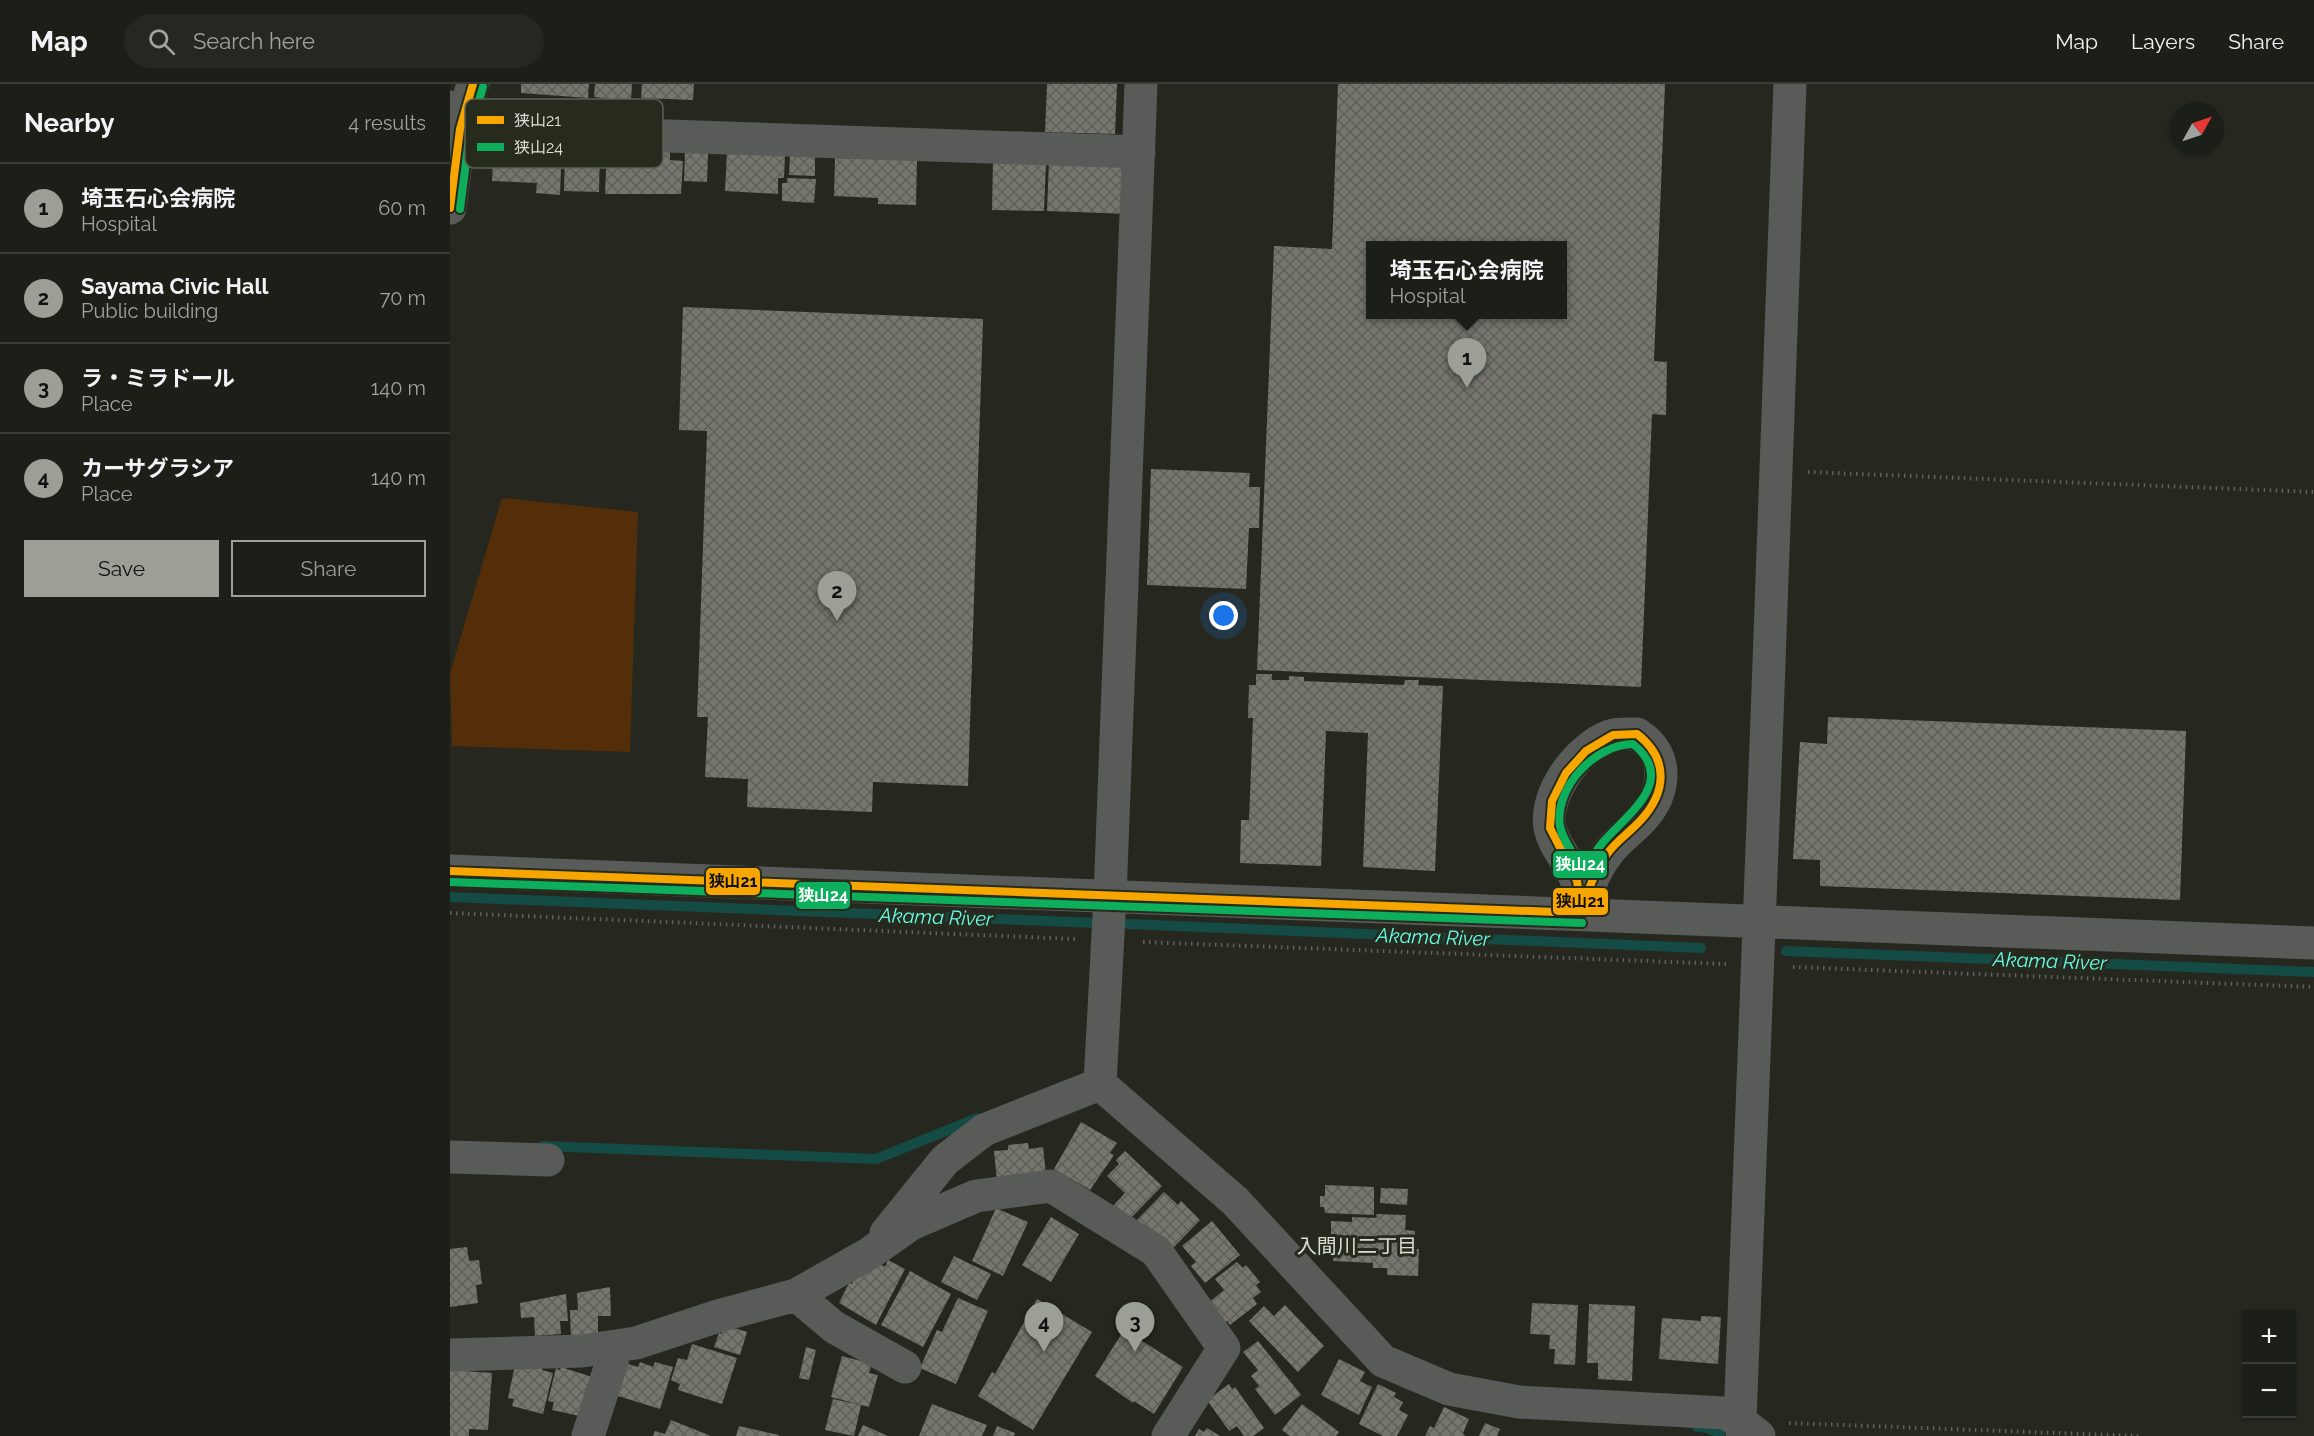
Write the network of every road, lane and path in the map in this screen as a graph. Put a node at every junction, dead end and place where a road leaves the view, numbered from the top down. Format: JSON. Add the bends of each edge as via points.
{"nodes":[{"id":1,"x":473,"y":84,"type":"edge"},
{"id":2,"x":1141,"y":84,"type":"edge"},
{"id":3,"x":1790,"y":84,"type":"edge"},
{"id":4,"x":465,"y":99,"type":"edge"},
{"id":5,"x":465,"y":99,"type":"edge"},
{"id":6,"x":455,"y":118,"type":"edge"},
{"id":7,"x":663,"y":128,"type":"edge"},
{"id":8,"x":1139,"y":152,"type":"junction"},
{"id":9,"x":451,"y":192,"type":"edge"},
{"id":10,"x":1775,"y":471,"type":"junction"},
{"id":11,"x":2314,"y":492,"type":"edge"},
{"id":12,"x":450,"y":871,"type":"edge"},
{"id":13,"x":1110,"y":897,"type":"junction"},
{"id":14,"x":450,"y":912,"type":"edge"},
{"id":15,"x":1582,"y":913,"type":"junction"},
{"id":16,"x":1761,"y":920,"type":"junction"},
{"id":17,"x":1108,"y":941,"type":"junction"},
{"id":18,"x":2314,"y":943,"type":"edge"},
{"id":19,"x":1760,"y":965,"type":"junction"},
{"id":20,"x":2314,"y":987,"type":"edge"},
{"id":21,"x":1100,"y":1084,"type":"junction"},
{"id":22,"x":450,"y":1158,"type":"edge"},
{"id":23,"x":548,"y":1160,"type":"dead end"},
{"id":24,"x":870,"y":1253,"type":"junction"},
{"id":25,"x":796,"y":1295,"type":"junction"},
{"id":26,"x":617,"y":1346,"type":"junction"},
{"id":27,"x":450,"y":1355,"type":"edge"},
{"id":28,"x":905,"y":1366,"type":"dead end"},
{"id":29,"x":1747,"y":1431,"type":"edge"},
{"id":30,"x":588,"y":1436,"type":"edge"},
{"id":31,"x":1168,"y":1436,"type":"edge"},
{"id":32,"x":2139,"y":1436,"type":"edge"}],
"edges":[{"from":1,"to":4,"type":"street"},
{"from":2,"to":8,"type":"street"},
{"from":3,"to":10,"type":"street"},
{"from":5,"to":6,"type":"street"},
{"from":6,"to":9,"type":"street"},
{"from":7,"to":8,"type":"street"},
{"from":8,"to":13,"type":"street"},
{"from":10,"to":11,"type":"path"},
{"from":10,"to":16,"type":"street"},
{"from":12,"to":13,"type":"street"},
{"from":13,"to":15,"type":"street"},
{"from":13,"to":17,"type":"street"},
{"from":14,"to":17,"type":"path"},
{"from":15,"to":15,"type":"street","via":[[1576,878],[1558,851],[1550,828],[1550,808],[1571,768],[1594,745],[1611,735],[1637,734],[1650,742],[1661,762],[1657,794],[1641,821],[1608,851],[1596,870]]},
{"from":15,"to":16,"type":"street"},
{"from":16,"to":18,"type":"street"},
{"from":16,"to":19,"type":"street"},
{"from":17,"to":19,"type":"path"},
{"from":17,"to":21,"type":"street"},
{"from":19,"to":20,"type":"path"},
{"from":19,"to":29,"type":"street"},
{"from":21,"to":24,"type":"street","via":[[984,1130],[945,1160]]},
{"from":21,"to":29,"type":"street","via":[[1235,1202],[1383,1361],[1449,1389],[1519,1402],[1724,1413]]},
{"from":22,"to":23,"type":"street"},
{"from":24,"to":25,"type":"street"},
{"from":24,"to":31,"type":"street","via":[[911,1224],[976,1196],[1051,1186],[1156,1251],[1224,1348]]},
{"from":25,"to":26,"type":"street"},
{"from":25,"to":28,"type":"street","via":[[834,1327]]},
{"from":26,"to":27,"type":"street","via":[[582,1351]]},
{"from":26,"to":30,"type":"street"},
{"from":29,"to":32,"type":"path"}]}
